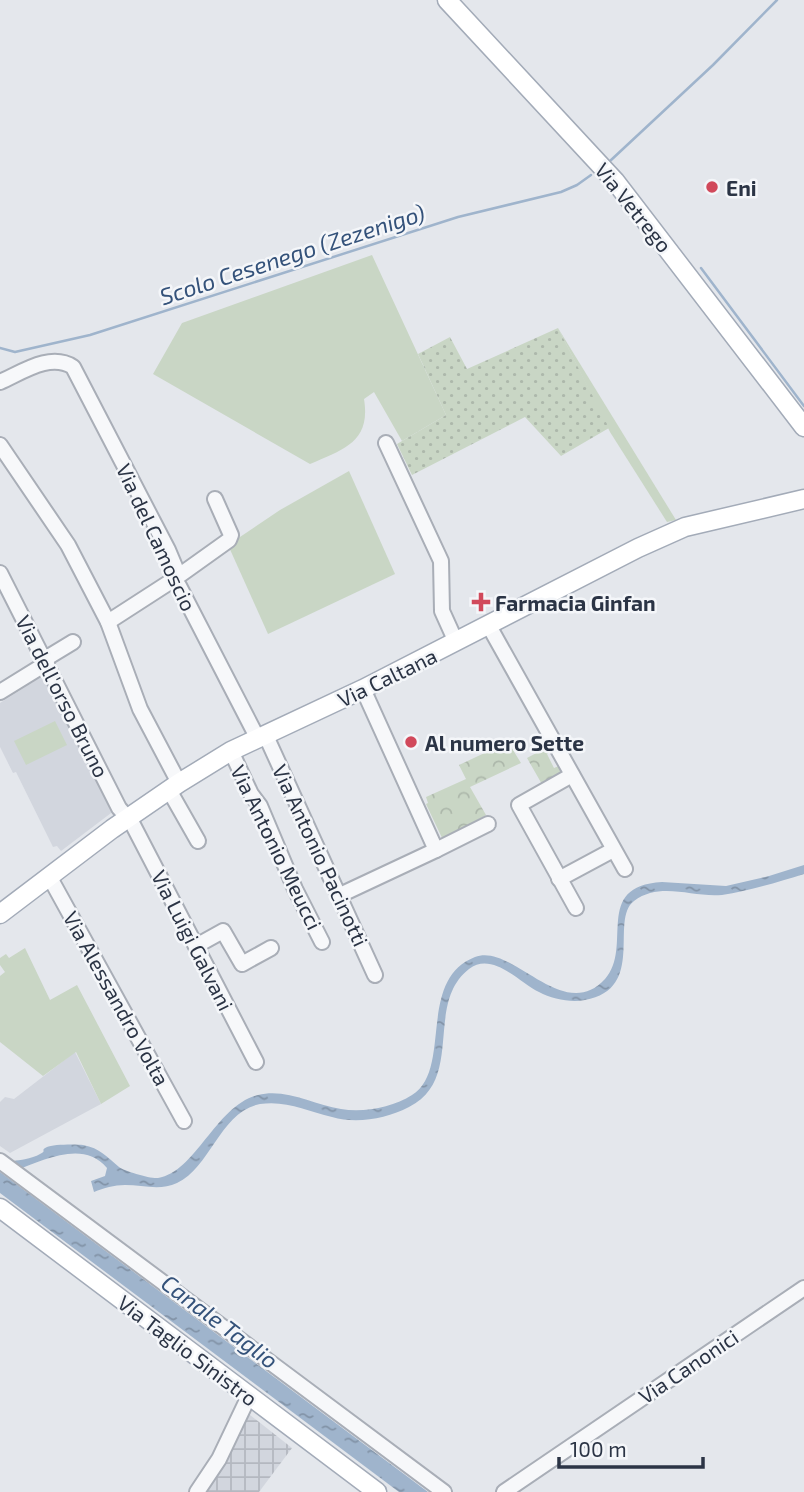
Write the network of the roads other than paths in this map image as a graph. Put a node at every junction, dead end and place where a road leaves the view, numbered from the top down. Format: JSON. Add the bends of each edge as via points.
{"nodes":[{"id":1,"x":447,"y":0,"type":"edge"},
{"id":2,"x":0,"y":382,"type":"edge"},
{"id":3,"x":804,"y":427,"type":"edge"},
{"id":4,"x":386,"y":443,"type":"dead end"},
{"id":5,"x":0,"y":445,"type":"edge"},
{"id":6,"x":215,"y":499,"type":"dead end"},
{"id":7,"x":804,"y":499,"type":"edge"},
{"id":8,"x":0,"y":573,"type":"edge"},
{"id":9,"x":175,"y":577,"type":"junction"},
{"id":10,"x":108,"y":622,"type":"junction"},
{"id":11,"x":489,"y":626,"type":"junction"},
{"id":12,"x":73,"y":642,"type":"dead end"},
{"id":13,"x":456,"y":642,"type":"junction"},
{"id":14,"x":46,"y":661,"type":"junction"},
{"id":15,"x":363,"y":689,"type":"junction"},
{"id":16,"x":0,"y":692,"type":"edge"},
{"id":17,"x":262,"y":737,"type":"junction"},
{"id":18,"x":231,"y":751,"type":"junction"},
{"id":19,"x":572,"y":775,"type":"junction"},
{"id":20,"x":174,"y":786,"type":"junction"},
{"id":21,"x":129,"y":818,"type":"junction"},
{"id":22,"x":488,"y":824,"type":"dead end"},
{"id":23,"x":198,"y":841,"type":"dead end"},
{"id":24,"x":436,"y":850,"type":"junction"},
{"id":25,"x":613,"y":850,"type":"junction"},
{"id":26,"x":625,"y":869,"type":"dead end"},
{"id":27,"x":49,"y":876,"type":"junction"},
{"id":28,"x":559,"y":879,"type":"junction"},
{"id":29,"x":340,"y":895,"type":"junction"},
{"id":30,"x":576,"y":908,"type":"dead end"},
{"id":31,"x":0,"y":914,"type":"edge"},
{"id":32,"x":322,"y":942,"type":"dead end"},
{"id":33,"x":196,"y":946,"type":"junction"},
{"id":34,"x":271,"y":948,"type":"dead end"},
{"id":35,"x":375,"y":975,"type":"dead end"},
{"id":36,"x":256,"y":1062,"type":"dead end"},
{"id":37,"x":184,"y":1121,"type":"dead end"},
{"id":38,"x":0,"y":1161,"type":"edge"},
{"id":39,"x":0,"y":1208,"type":"edge"},
{"id":40,"x":804,"y":1288,"type":"edge"},
{"id":41,"x":249,"y":1396,"type":"junction"},
{"id":42,"x":439,"y":1488,"type":"edge"},
{"id":43,"x":197,"y":1492,"type":"edge"},
{"id":44,"x":377,"y":1492,"type":"edge"},
{"id":45,"x":459,"y":1492,"type":"edge"},
{"id":46,"x":504,"y":1492,"type":"edge"}],
"edges":[{"from":1,"to":3,"type":"main road","name":"Via Vetrego","via":[[615,181]]},
{"from":2,"to":9,"type":"street","name":"Via del Camoscio","via":[[49,362],[73,367],[168,550]]},
{"from":4,"to":13,"type":"street","via":[[441,561],[442,611]]},
{"from":5,"to":10,"type":"street","via":[[68,545]]},
{"from":6,"to":9,"type":"street","via":[[231,535],[229,540]]},
{"from":7,"to":11,"type":"main road","name":"Via Caltana","via":[[685,527]]},
{"from":8,"to":14,"type":"street","name":"Via dell'orso Bruno"},
{"from":9,"to":10,"type":"street"},
{"from":9,"to":17,"type":"street","name":"Via del Camoscio"},
{"from":10,"to":20,"type":"street"},
{"from":11,"to":13,"type":"main road","name":"Via Caltana"},
{"from":11,"to":19,"type":"street"},
{"from":12,"to":14,"type":"street"},
{"from":13,"to":15,"type":"main road","name":"Via Caltana"},
{"from":14,"to":16,"type":"street"},
{"from":14,"to":21,"type":"street","name":"Via dell'orso Bruno","via":[[119,808]]},
{"from":15,"to":17,"type":"main road","name":"Via Caltana"},
{"from":15,"to":24,"type":"street"},
{"from":17,"to":18,"type":"main road","name":"Via Caltana"},
{"from":17,"to":29,"type":"street","name":"Via Antonio Pacinotti"},
{"from":18,"to":20,"type":"main road","name":"Via Caltana"},
{"from":18,"to":32,"type":"street","name":"Via Antonio Meucci"},
{"from":19,"to":25,"type":"street"},
{"from":19,"to":28,"type":"street","via":[[519,805]]},
{"from":20,"to":21,"type":"main road","name":"Via Caltana"},
{"from":20,"to":23,"type":"street"},
{"from":21,"to":27,"type":"main road","name":"Via Caltana"},
{"from":21,"to":33,"type":"street","name":"Via Luigi Galvani"},
{"from":22,"to":24,"type":"street"},
{"from":24,"to":29,"type":"street"},
{"from":25,"to":26,"type":"street"},
{"from":25,"to":28,"type":"street"},
{"from":27,"to":31,"type":"main road","name":"Via Caltana"},
{"from":27,"to":37,"type":"street","name":"Via Alessandro Volta"},
{"from":28,"to":30,"type":"street"},
{"from":29,"to":35,"type":"street","name":"Via Antonio Pacinotti"},
{"from":33,"to":34,"type":"street","via":[[223,930],[243,964]]},
{"from":33,"to":36,"type":"street","name":"Via Luigi Galvani"},
{"from":38,"to":42,"type":"street"},
{"from":39,"to":41,"type":"main road","name":"Via Taglio Sinistro"},
{"from":40,"to":46,"type":"street","name":"Via Canonici"},
{"from":41,"to":43,"type":"street","via":[[219,1459]]},
{"from":41,"to":44,"type":"main road","name":"Via Taglio Sinistro"},
{"from":42,"to":45,"type":"street","via":[[440,1484]]}]}
